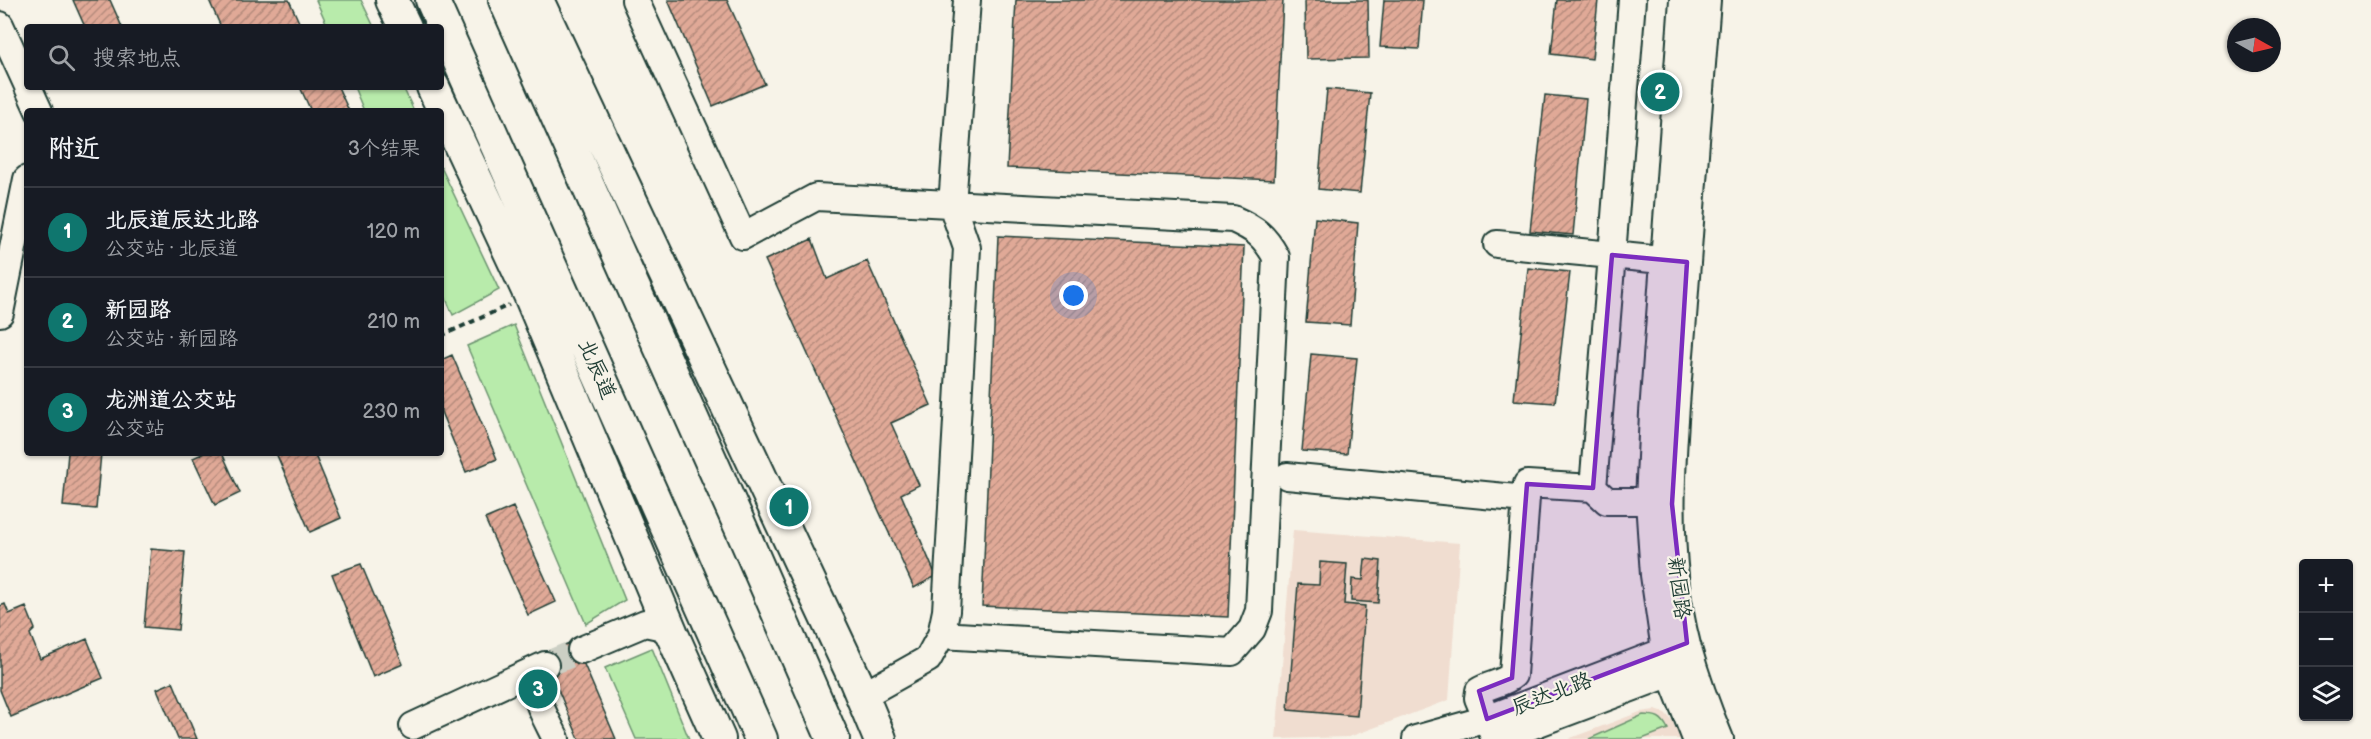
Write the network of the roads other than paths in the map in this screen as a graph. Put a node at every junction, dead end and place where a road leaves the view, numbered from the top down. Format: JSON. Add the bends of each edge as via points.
{"nodes":[{"id":1,"x":392,"y":0,"type":"edge"},
{"id":2,"x":432,"y":0,"type":"edge"},
{"id":3,"x":635,"y":0,"type":"edge"},
{"id":4,"x":967,"y":0,"type":"edge"},
{"id":5,"x":1632,"y":0,"type":"edge"},
{"id":6,"x":1683,"y":0,"type":"edge"},
{"id":7,"x":1707,"y":0,"type":"edge"},
{"id":8,"x":531,"y":6,"type":"edge"},
{"id":9,"x":404,"y":24,"type":"edge"},
{"id":10,"x":443,"y":24,"type":"edge"},
{"id":11,"x":0,"y":25,"type":"edge"},
{"id":12,"x":444,"y":27,"type":"edge"},
{"id":13,"x":24,"y":77,"type":"edge"},
{"id":14,"x":30,"y":90,"type":"edge"},
{"id":15,"x":434,"y":90,"type":"edge"},
{"id":16,"x":38,"y":108,"type":"edge"},
{"id":17,"x":443,"y":108,"type":"edge"},
{"id":18,"x":444,"y":111,"type":"edge"},
{"id":19,"x":24,"y":194,"type":"edge"},
{"id":20,"x":952,"y":205,"type":"junction"},
{"id":21,"x":1497,"y":244,"type":"dead end"},
{"id":22,"x":1612,"y":255,"type":"junction"},
{"id":23,"x":1676,"y":261,"type":"junction"},
{"id":24,"x":0,"y":313,"type":"edge"},
{"id":25,"x":1287,"y":476,"type":"dead end"},
{"id":26,"x":1593,"y":488,"type":"junction"},
{"id":27,"x":1526,"y":499,"type":"junction"},
{"id":28,"x":1649,"y":501,"type":"junction"},
{"id":29,"x":672,"y":634,"type":"junction"},
{"id":30,"x":940,"y":635,"type":"junction"},
{"id":31,"x":581,"y":650,"type":"tunnel mouth"},
{"id":32,"x":1679,"y":658,"type":"junction"},
{"id":33,"x":862,"y":696,"type":"junction"},
{"id":34,"x":413,"y":726,"type":"dead end"},
{"id":35,"x":1493,"y":732,"type":"edge"},
{"id":36,"x":556,"y":739,"type":"edge"},
{"id":37,"x":719,"y":739,"type":"edge"},
{"id":38,"x":761,"y":739,"type":"edge"},
{"id":39,"x":833,"y":739,"type":"edge"},
{"id":40,"x":880,"y":739,"type":"edge"},
{"id":41,"x":1416,"y":739,"type":"edge"},
{"id":42,"x":1696,"y":739,"type":"edge"},
{"id":43,"x":1720,"y":739,"type":"edge"}],
"edges":[{"from":1,"to":9,"type":"main road"},
{"from":2,"to":10,"type":"main road","name":"北辰道"},
{"from":3,"to":20,"type":"street","via":[[743,236],[816,196]]},
{"from":4,"to":20,"type":"street"},
{"from":5,"to":22,"type":"street"},
{"from":6,"to":23,"type":"street","name":"新园路"},
{"from":7,"to":23,"type":"street","name":"新园路"},
{"from":8,"to":33,"type":"main road"},
{"from":8,"to":39,"type":"main road","via":[[741,528]]},
{"from":11,"to":13,"type":"street"},
{"from":12,"to":38,"type":"main road","name":"北辰道"},
{"from":14,"to":16,"type":"street"},
{"from":15,"to":17,"type":"main road"},
{"from":18,"to":29,"type":"main road","via":[[530,295]]},
{"from":19,"to":24,"type":"street"},
{"from":20,"to":30,"type":"street","via":[[967,248],[946,611]]},
{"from":20,"to":30,"type":"street","via":[[1233,219],[1252,227],[1267,240],[1276,257],[1259,610],[1252,629],[1232,652]]},
{"from":21,"to":22,"type":"street"},
{"from":22,"to":23,"type":"street"},
{"from":22,"to":26,"type":"street"},
{"from":23,"to":28,"type":"street","name":"新园路","via":[[1653,413]]},
{"from":23,"to":32,"type":"street","name":"新园路","via":[[1672,504]]},
{"from":25,"to":27,"type":"street"},
{"from":26,"to":27,"type":"street","via":[[1527,484]]},
{"from":26,"to":28,"type":"street","via":[[1607,501]]},
{"from":27,"to":35,"type":"street","via":[[1513,675],[1479,691],[1478,698]]},
{"from":28,"to":32,"type":"street","name":"新园路","via":[[1653,565]]},
{"from":29,"to":31,"type":"street","via":[[645,623]]},
{"from":29,"to":37,"type":"main road"},
{"from":30,"to":33,"type":"street","via":[[928,659]]},
{"from":32,"to":35,"type":"street","name":"辰达北路"},
{"from":32,"to":42,"type":"street","name":"新园路"},
{"from":32,"to":43,"type":"street","name":"新园路","via":[[1702,693]]},
{"from":33,"to":40,"type":"main road"},
{"from":34,"to":36,"type":"street","via":[[545,665],[538,672],[535,687]]},
{"from":35,"to":41,"type":"street","name":"辰达北路"}]}
